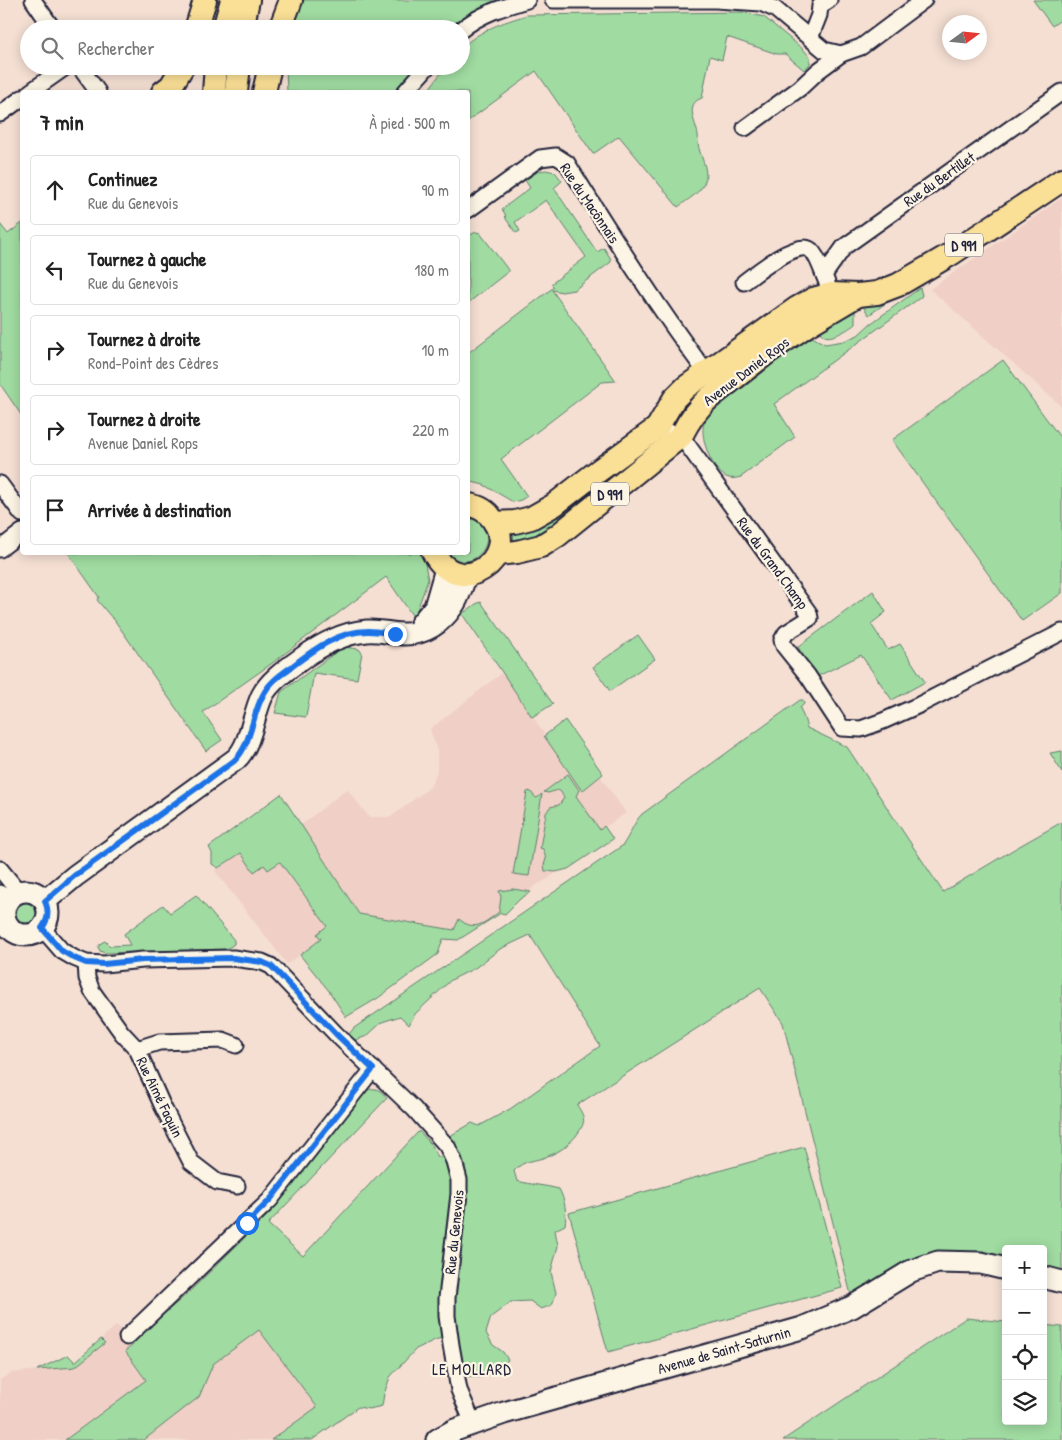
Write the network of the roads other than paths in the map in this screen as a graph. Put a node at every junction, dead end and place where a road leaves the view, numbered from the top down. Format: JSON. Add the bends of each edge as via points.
{"nodes":[{"id":1,"x":33,"y":0,"type":"edge"},
{"id":2,"x":205,"y":0,"type":"edge"},
{"id":3,"x":232,"y":0,"type":"edge"},
{"id":4,"x":248,"y":0,"type":"edge"},
{"id":5,"x":291,"y":0,"type":"edge"},
{"id":6,"x":527,"y":0,"type":"edge"},
{"id":7,"x":553,"y":0,"type":"edge"},
{"id":8,"x":829,"y":0,"type":"edge"},
{"id":9,"x":924,"y":0,"type":"edge"},
{"id":10,"x":47,"y":20,"type":"edge"},
{"id":11,"x":199,"y":20,"type":"edge"},
{"id":12,"x":226,"y":20,"type":"edge"},
{"id":13,"x":244,"y":20,"type":"edge"},
{"id":14,"x":283,"y":20,"type":"edge"},
{"id":15,"x":470,"y":23,"type":"edge"},
{"id":16,"x":810,"y":38,"type":"junction"},
{"id":17,"x":842,"y":54,"type":"junction"},
{"id":18,"x":54,"y":75,"type":"edge"},
{"id":19,"x":86,"y":75,"type":"edge"},
{"id":20,"x":178,"y":75,"type":"edge"},
{"id":21,"x":215,"y":75,"type":"edge"},
{"id":22,"x":237,"y":75,"type":"edge"},
{"id":23,"x":268,"y":75,"type":"edge"},
{"id":24,"x":420,"y":75,"type":"edge"},
{"id":25,"x":33,"y":90,"type":"edge"},
{"id":26,"x":97,"y":90,"type":"edge"},
{"id":27,"x":166,"y":90,"type":"edge"},
{"id":28,"x":214,"y":90,"type":"edge"},
{"id":29,"x":236,"y":90,"type":"edge"},
{"id":30,"x":264,"y":90,"type":"edge"},
{"id":31,"x":407,"y":90,"type":"edge"},
{"id":32,"x":1062,"y":92,"type":"edge"},
{"id":33,"x":20,"y":99,"type":"edge"},
{"id":34,"x":0,"y":114,"type":"edge"},
{"id":35,"x":745,"y":128,"type":"dead end"},
{"id":36,"x":1062,"y":180,"type":"edge"},
{"id":37,"x":470,"y":209,"type":"edge"},
{"id":38,"x":744,"y":282,"type":"dead end"},
{"id":39,"x":828,"y":284,"type":"junction"},
{"id":40,"x":858,"y":294,"type":"junction"},
{"id":41,"x":706,"y":373,"type":"junction"},
{"id":42,"x":722,"y":388,"type":"junction"},
{"id":43,"x":657,"y":428,"type":"junction"},
{"id":44,"x":681,"y":436,"type":"junction"},
{"id":45,"x":0,"y":484,"type":"edge"},
{"id":46,"x":470,"y":506,"type":"edge"},
{"id":47,"x":20,"y":511,"type":"edge"},
{"id":48,"x":496,"y":523,"type":"junction"},
{"id":49,"x":20,"y":534,"type":"edge"},
{"id":50,"x":0,"y":549,"type":"edge"},
{"id":51,"x":497,"y":554,"type":"junction"},
{"id":52,"x":448,"y":565,"type":"edge"},
{"id":53,"x":1062,"y":632,"type":"edge"},
{"id":54,"x":0,"y":869,"type":"edge"},
{"id":55,"x":8,"y":895,"type":"edge"},
{"id":56,"x":45,"y":901,"type":"junction"},
{"id":57,"x":42,"y":928,"type":"junction"},
{"id":58,"x":6,"y":935,"type":"edge"},
{"id":59,"x":86,"y":963,"type":"junction"},
{"id":60,"x":236,"y":1045,"type":"dead end"},
{"id":61,"x":137,"y":1049,"type":"junction"},
{"id":62,"x":373,"y":1069,"type":"junction"},
{"id":63,"x":237,"y":1186,"type":"dead end"},
{"id":64,"x":1002,"y":1268,"type":"edge"},
{"id":65,"x":1047,"y":1277,"type":"edge"},
{"id":66,"x":1062,"y":1282,"type":"edge"},
{"id":67,"x":127,"y":1337,"type":"dead end"},
{"id":68,"x":473,"y":1423,"type":"junction"},
{"id":69,"x":437,"y":1440,"type":"edge"}],
"edges":[{"from":1,"to":10,"type":"street"},
{"from":2,"to":11,"type":"main road"},
{"from":3,"to":12,"type":"main road"},
{"from":4,"to":13,"type":"main road"},
{"from":5,"to":14,"type":"main road"},
{"from":6,"to":15,"type":"street","via":[[496,9]]},
{"from":7,"to":16,"type":"street","via":[[762,3],[775,9]]},
{"from":8,"to":16,"type":"street","via":[[820,6]]},
{"from":9,"to":17,"type":"street","via":[[861,47]]},
{"from":16,"to":17,"type":"street","via":[[824,50]]},
{"from":17,"to":35,"type":"street"},
{"from":18,"to":25,"type":"street"},
{"from":19,"to":26,"type":"street"},
{"from":20,"to":27,"type":"main road"},
{"from":21,"to":28,"type":"main road"},
{"from":22,"to":29,"type":"main road"},
{"from":23,"to":30,"type":"main road"},
{"from":24,"to":31,"type":"street"},
{"from":32,"to":39,"type":"street","name":"Rue du Bertillet","via":[[844,247]]},
{"from":33,"to":34,"type":"street"},
{"from":36,"to":40,"type":"main road","name":"Avenue Daniel Rops","number":"D 991","via":[[950,254],[898,284],[877,293]]},
{"from":37,"to":41,"type":"street","name":"Rue du Macônnais","via":[[540,158],[556,156],[567,163],[624,254]]},
{"from":38,"to":39,"type":"street","via":[[789,252],[809,248]]},
{"from":39,"to":40,"type":"main road","name":"Avenue Daniel Rops","number":"D 991"},
{"from":39,"to":41,"type":"main road","name":"Avenue Daniel Rops","number":"D 991","via":[[813,299]]},
{"from":40,"to":42,"type":"main road","name":"Avenue Daniel Rops","number":"D 991","via":[[768,352]]},
{"from":41,"to":42,"type":"street","name":"Rue du Macônnais"},
{"from":41,"to":43,"type":"main road","name":"Avenue Daniel Rops","number":"D 991","via":[[674,399]]},
{"from":42,"to":44,"type":"main road","name":"Avenue Daniel Rops","number":"D 991","via":[[702,403]]},
{"from":43,"to":44,"type":"street"},
{"from":43,"to":48,"type":"main road","name":"Avenue Daniel Rops","number":"D 991","via":[[554,506],[531,518]]},
{"from":44,"to":51,"type":"main road","name":"Avenue Daniel Rops","number":"D 991","via":[[558,536],[541,546]]},
{"from":44,"to":53,"type":"street","name":"Rue du Grand Champ","via":[[809,614],[810,618],[786,633],[782,640],[842,728],[861,729],[883,721]]},
{"from":45,"to":47,"type":"street"},
{"from":46,"to":48,"type":"main road","via":[[482,509]]},
{"from":48,"to":51,"type":"main road","via":[[500,544]]},
{"from":49,"to":50,"type":"street"},
{"from":51,"to":52,"type":"main road","via":[[491,563],[474,574]]},
{"from":52,"to":56,"type":"main road","via":[[435,607],[426,620],[406,634],[368,631],[344,635],[304,657],[271,682],[263,694],[247,743],[234,761],[74,876]]},
{"from":54,"to":55,"type":"street"},
{"from":55,"to":56,"type":"main road","via":[[33,891]]},
{"from":55,"to":58,"type":"main road","via":[[4,908]]},
{"from":56,"to":57,"type":"main road","via":[[48,916]]},
{"from":57,"to":58,"type":"main road","via":[[30,935]]},
{"from":57,"to":59,"type":"street","name":"Rue du Genevois","via":[[62,951]]},
{"from":59,"to":61,"type":"street","name":"Rue Aimé Faquin","via":[[92,991]]},
{"from":59,"to":62,"type":"street","name":"Rue du Genevois","via":[[233,958],[262,962],[271,966]]},
{"from":60,"to":61,"type":"street","via":[[223,1040],[159,1042]]},
{"from":61,"to":63,"type":"street","name":"Rue Aimé Faquin","via":[[191,1162],[217,1182]]},
{"from":62,"to":67,"type":"street","via":[[270,1200]]},
{"from":62,"to":68,"type":"street","name":"Rue du Genevois","via":[[436,1133],[454,1161],[459,1194],[447,1316],[460,1390]]},
{"from":64,"to":68,"type":"main road","name":"Avenue de Saint-Saturnin","via":[[981,1263],[938,1262],[911,1271],[852,1307],[802,1328]]},
{"from":65,"to":66,"type":"main road"},
{"from":68,"to":69,"type":"main road","name":"Avenue de Saint-Saturnin"}]}
